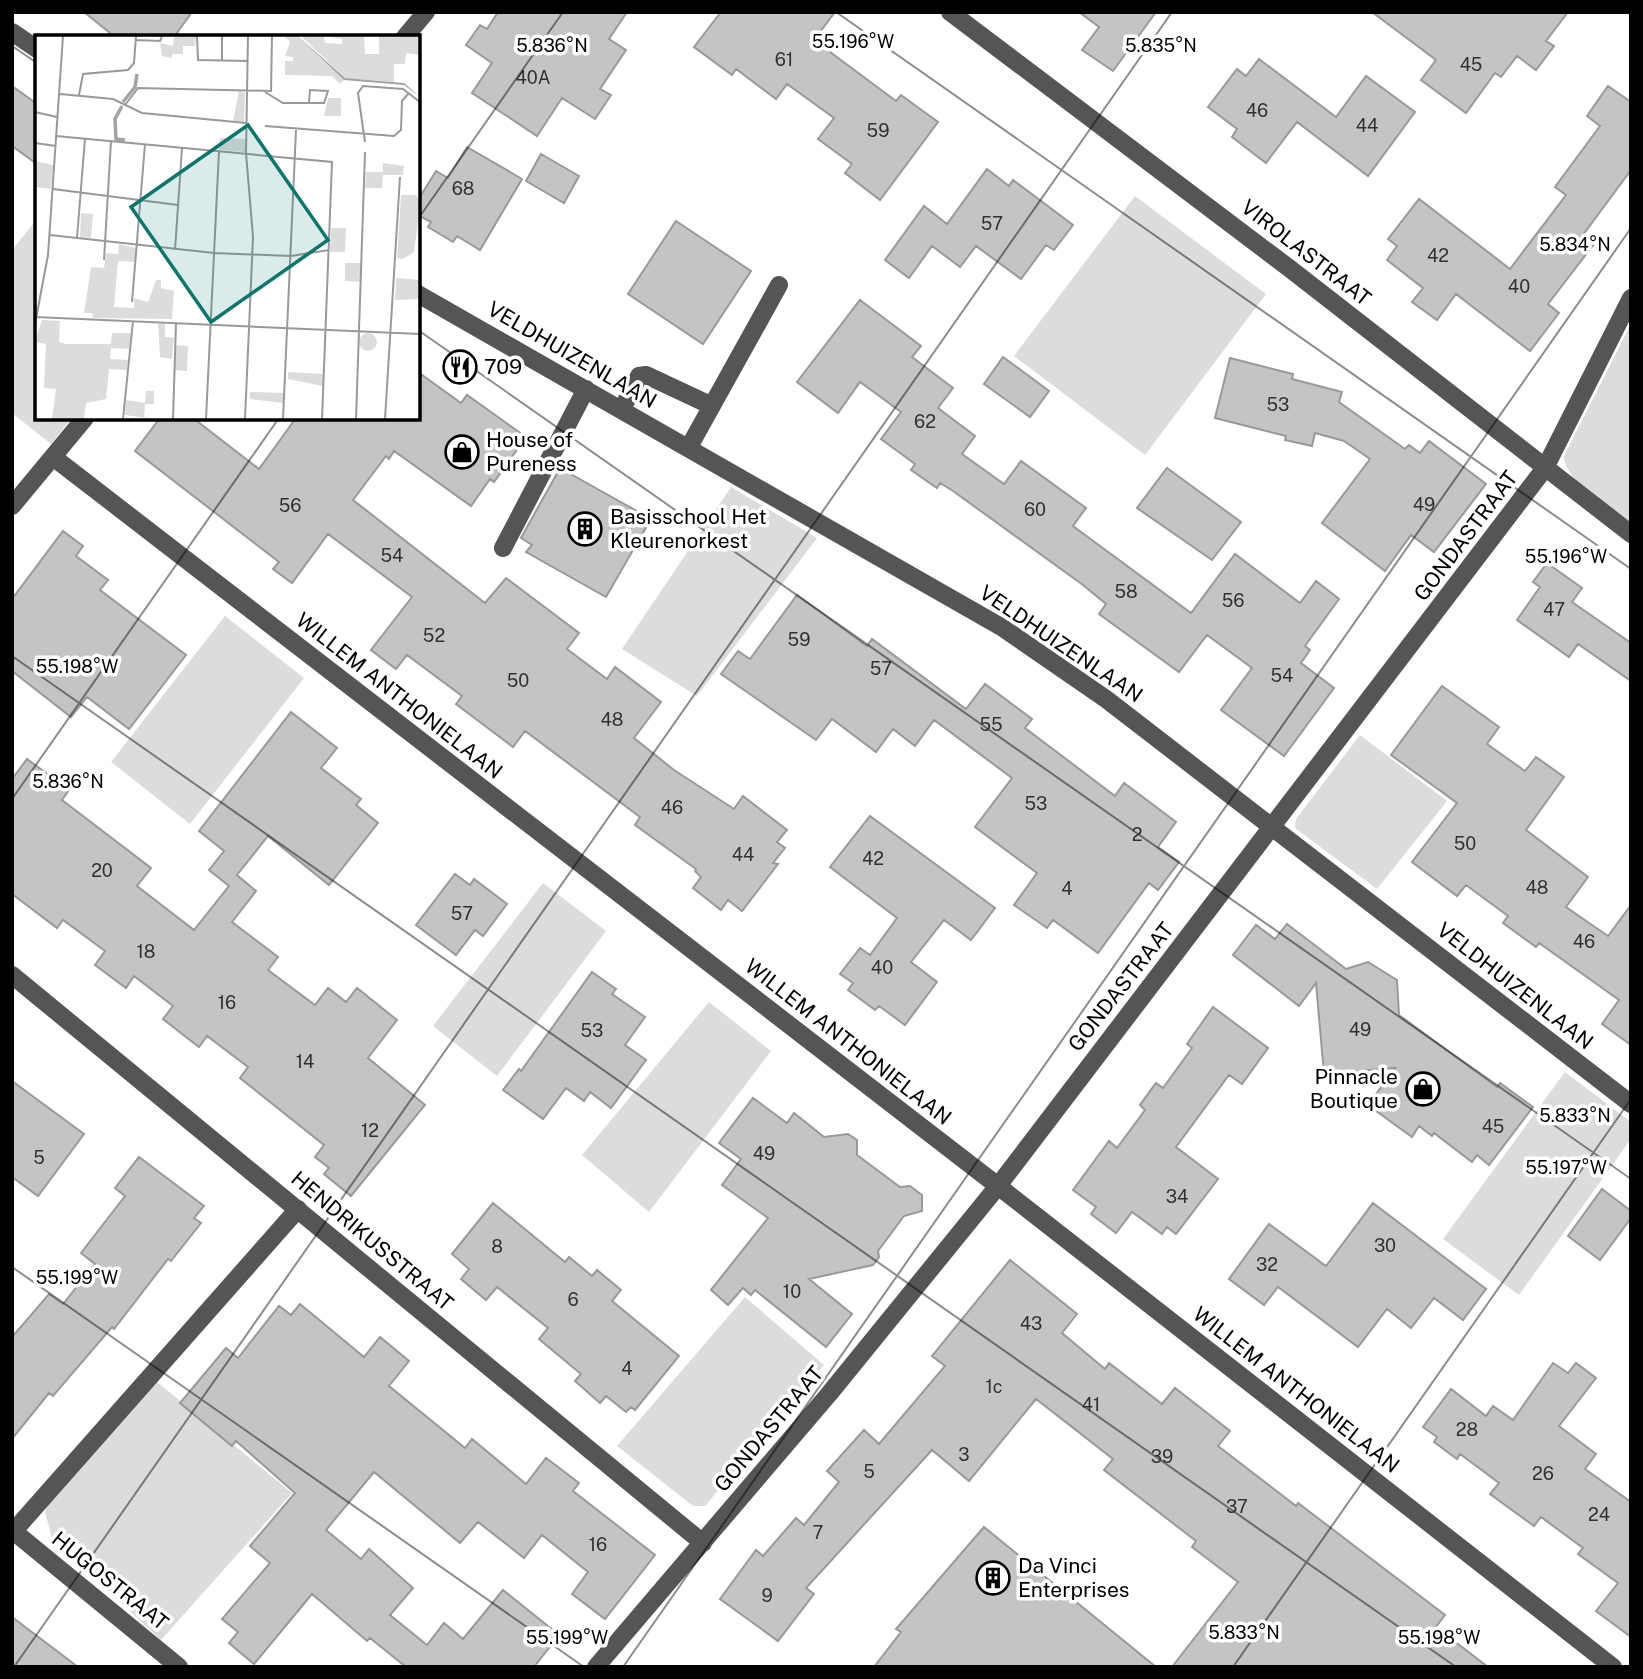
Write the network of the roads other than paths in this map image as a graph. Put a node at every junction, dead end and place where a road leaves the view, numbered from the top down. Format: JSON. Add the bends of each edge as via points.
{"nodes":[{"id":1,"x":426,"y":12,"type":"edge"},
{"id":2,"x":950,"y":12,"type":"edge"},
{"id":3,"x":12,"y":32,"type":"edge"},
{"id":4,"x":407,"y":35,"type":"edge"},
{"id":5,"x":35,"y":48,"type":"edge"},
{"id":6,"x":779,"y":285,"type":"dead end"},
{"id":7,"x":420,"y":295,"type":"edge"},
{"id":8,"x":1631,"y":298,"type":"edge"},
{"id":9,"x":586,"y":389,"type":"junction"},
{"id":10,"x":710,"y":405,"type":"junction"},
{"id":11,"x":622,"y":409,"type":"junction"},
{"id":12,"x":83,"y":420,"type":"edge"},
{"id":13,"x":688,"y":447,"type":"junction"},
{"id":14,"x":52,"y":457,"type":"junction"},
{"id":15,"x":1545,"y":468,"type":"junction"},
{"id":16,"x":12,"y":506,"type":"edge"},
{"id":17,"x":1631,"y":534,"type":"edge"},
{"id":18,"x":503,"y":548,"type":"dead end"},
{"id":19,"x":1273,"y":827,"type":"junction"},
{"id":20,"x":12,"y":975,"type":"edge"},
{"id":21,"x":1631,"y":1104,"type":"edge"},
{"id":22,"x":998,"y":1186,"type":"junction"},
{"id":23,"x":298,"y":1209,"type":"junction"},
{"id":24,"x":13,"y":1531,"type":"edge"},
{"id":25,"x":703,"y":1543,"type":"junction"},
{"id":26,"x":179,"y":1667,"type":"edge"},
{"id":27,"x":596,"y":1667,"type":"edge"},
{"id":28,"x":1613,"y":1667,"type":"edge"}],
"edges":[{"from":1,"to":4,"type":"street"},
{"from":2,"to":15,"type":"street","name":"VIROLASTRAAT"},
{"from":3,"to":5,"type":"street"},
{"from":6,"to":10,"type":"street"},
{"from":7,"to":9,"type":"street","name":"VELDHUIZENLAAN"},
{"from":8,"to":15,"type":"street","name":"GONDASTRAAT"},
{"from":9,"to":11,"type":"street","name":"VELDHUIZENLAAN"},
{"from":9,"to":18,"type":"street"},
{"from":10,"to":11,"type":"street","via":[[646,375],[639,376]]},
{"from":10,"to":13,"type":"street"},
{"from":11,"to":13,"type":"street","name":"VELDHUIZENLAAN"},
{"from":12,"to":14,"type":"street"},
{"from":13,"to":19,"type":"street","name":"VELDHUIZENLAAN","via":[[1003,628],[1106,699]]},
{"from":14,"to":16,"type":"street"},
{"from":14,"to":22,"type":"street","name":"WILLEM ANTHONIELAAN"},
{"from":15,"to":17,"type":"street","name":"VIROLASTRAAT"},
{"from":15,"to":19,"type":"street","name":"GONDASTRAAT"},
{"from":19,"to":21,"type":"street","name":"VELDHUIZENLAAN"},
{"from":19,"to":22,"type":"street","name":"GONDASTRAAT"},
{"from":20,"to":23,"type":"street","name":"HENDRIKUSSTRAAT"},
{"from":22,"to":25,"type":"street","name":"GONDASTRAAT"},
{"from":22,"to":28,"type":"street","name":"WILLEM ANTHONIELAAN"},
{"from":23,"to":24,"type":"street"},
{"from":23,"to":25,"type":"street","name":"HENDRIKUSSTRAAT"},
{"from":24,"to":26,"type":"street","name":"HUGOSTRAAT"},
{"from":25,"to":27,"type":"street","name":"GONDASTRAAT"}]}
